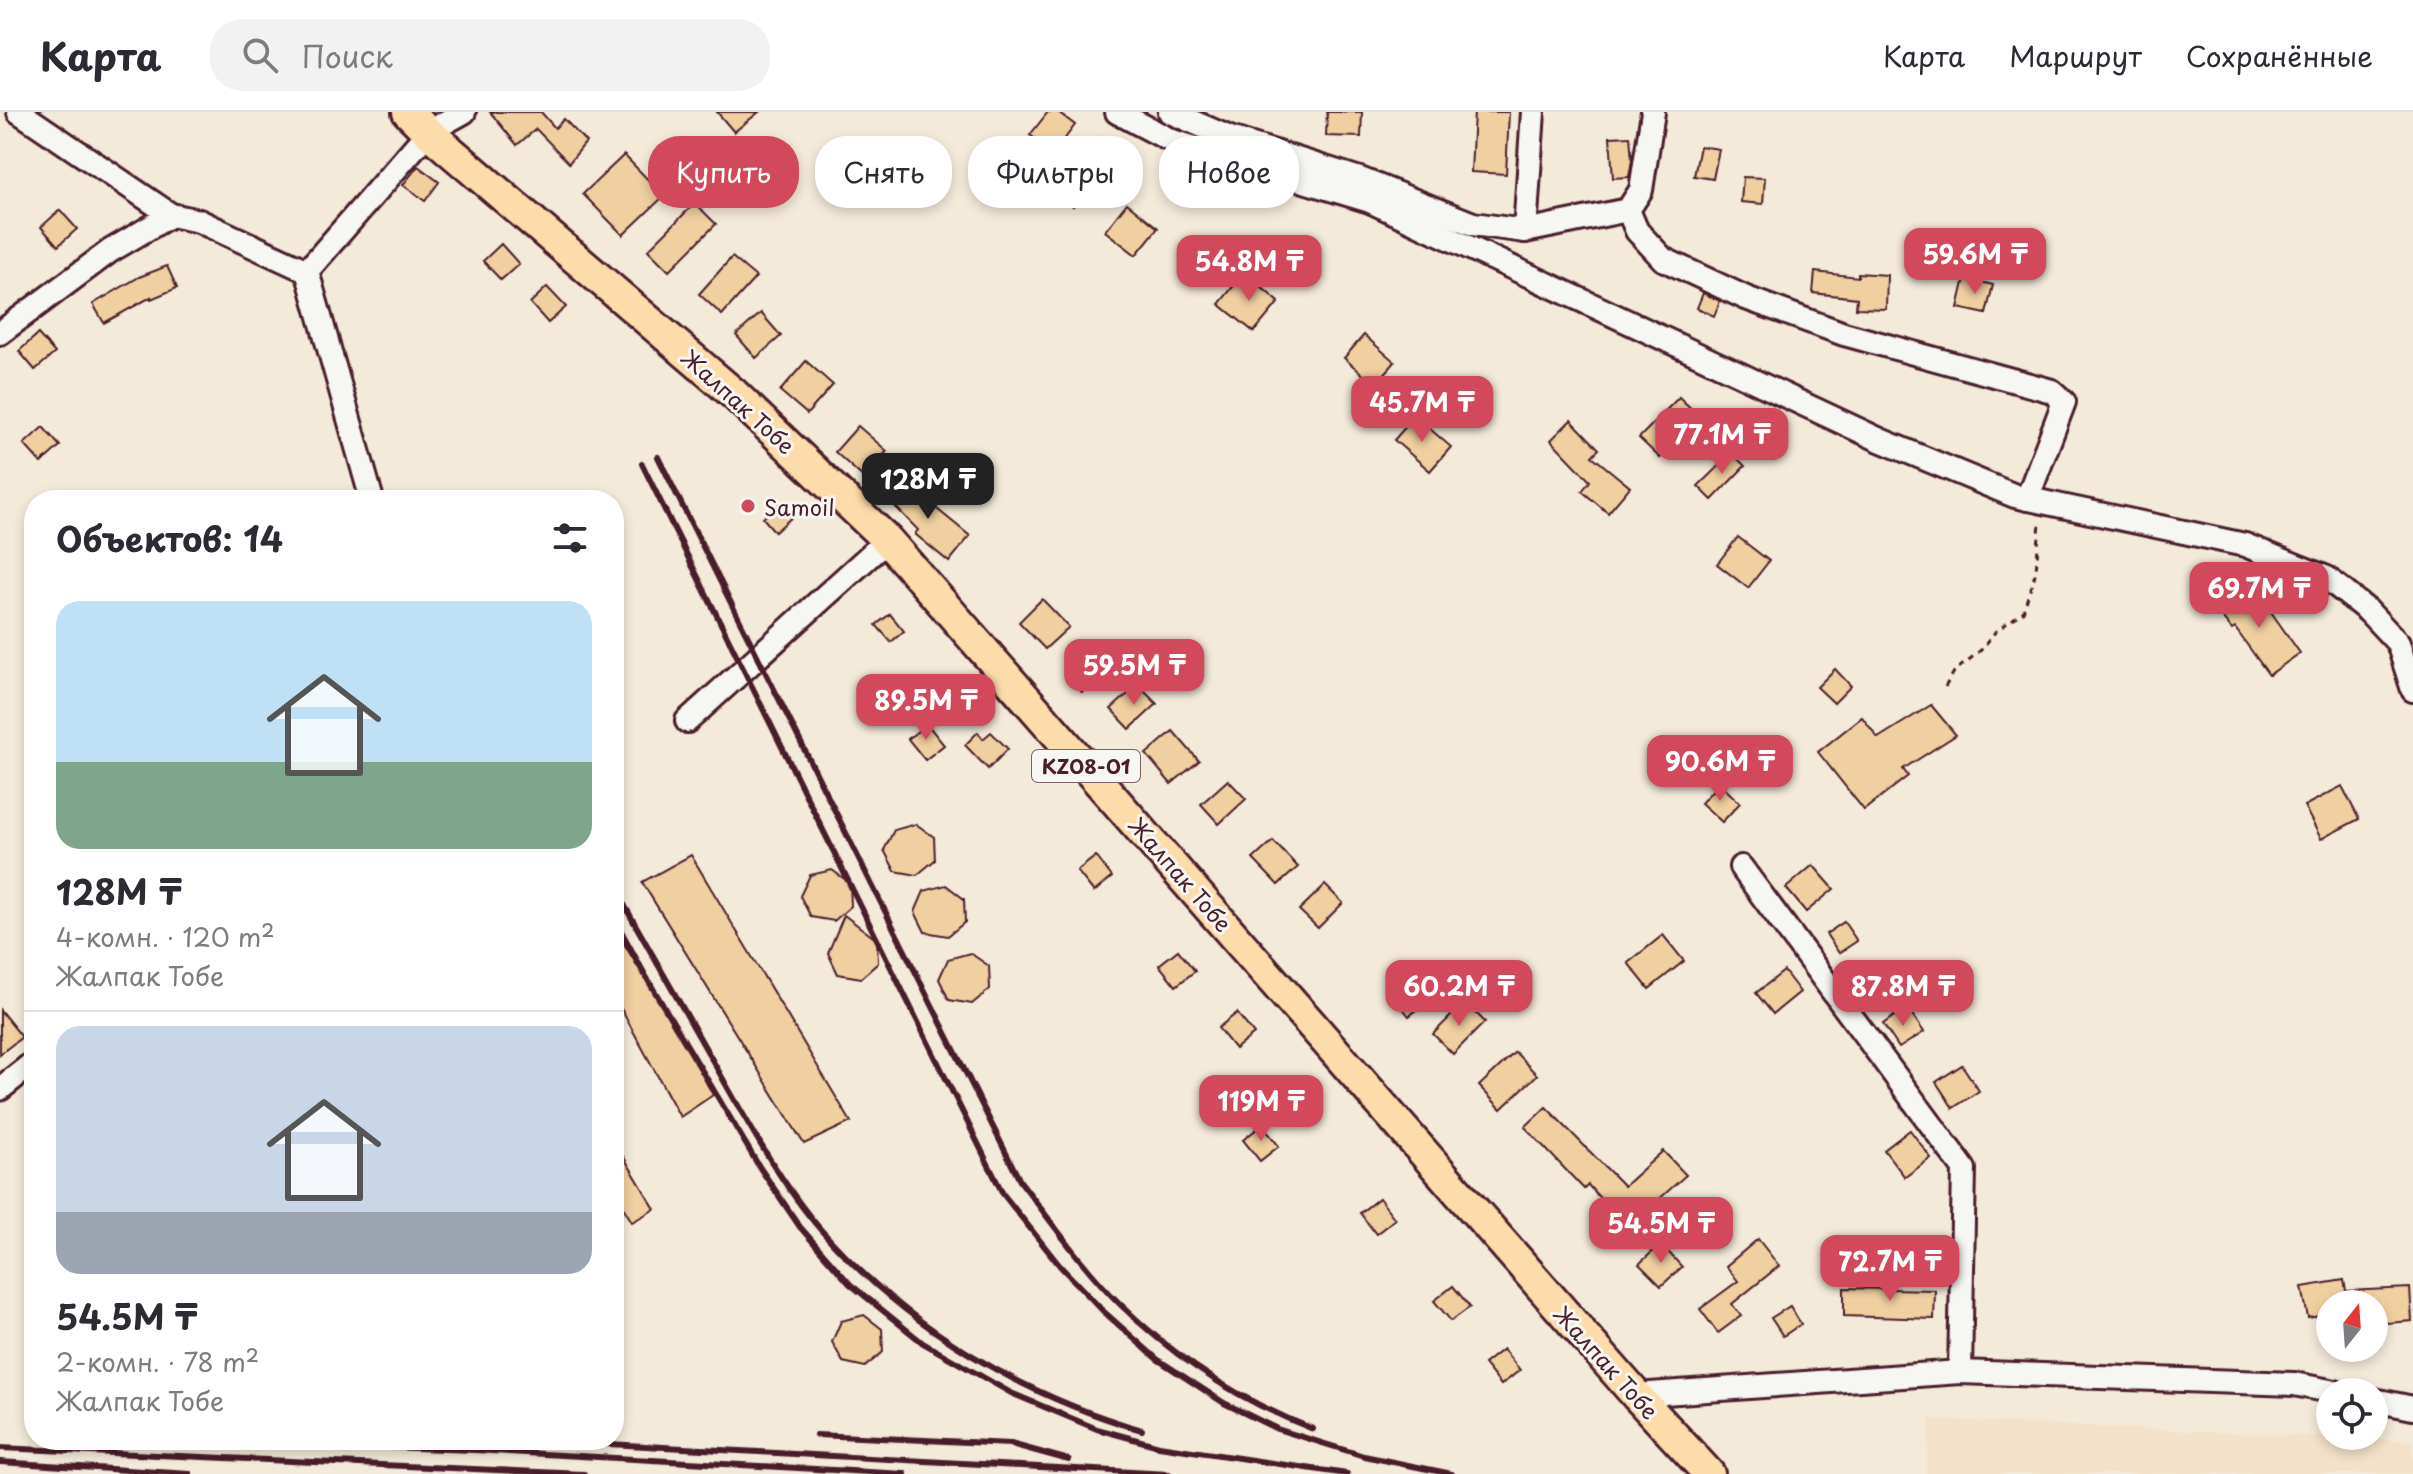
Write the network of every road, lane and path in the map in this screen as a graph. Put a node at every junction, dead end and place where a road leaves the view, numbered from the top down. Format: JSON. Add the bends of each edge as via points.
{"nodes":[{"id":1,"x":19,"y":112,"type":"edge"},
{"id":2,"x":464,"y":112,"type":"edge"},
{"id":3,"x":1117,"y":112,"type":"edge"},
{"id":4,"x":1170,"y":112,"type":"edge"},
{"id":5,"x":1533,"y":112,"type":"edge"},
{"id":6,"x":1653,"y":112,"type":"edge"},
{"id":7,"x":418,"y":122,"type":"edge"},
{"id":8,"x":1628,"y":210,"type":"junction"},
{"id":9,"x":171,"y":215,"type":"junction"},
{"id":10,"x":1525,"y":231,"type":"junction"},
{"id":11,"x":307,"y":271,"type":"junction"},
{"id":12,"x":0,"y":333,"type":"edge"},
{"id":13,"x":369,"y":490,"type":"edge"},
{"id":14,"x":2034,"y":500,"type":"junction"},
{"id":15,"x":887,"y":540,"type":"junction"},
{"id":16,"x":1945,"y":687,"type":"dead end"},
{"id":17,"x":2413,"y":690,"type":"edge"},
{"id":18,"x":687,"y":721,"type":"dead end"},
{"id":19,"x":1741,"y":867,"type":"dead end"},
{"id":20,"x":24,"y":1070,"type":"edge"},
{"id":21,"x":0,"y":1089,"type":"edge"},
{"id":22,"x":1960,"y":1372,"type":"junction"},
{"id":23,"x":2316,"y":1388,"type":"edge"},
{"id":24,"x":1636,"y":1395,"type":"junction"},
{"id":25,"x":2388,"y":1403,"type":"edge"},
{"id":26,"x":2413,"y":1408,"type":"edge"},
{"id":27,"x":1709,"y":1474,"type":"edge"}],
"edges":[{"from":1,"to":9,"type":"street"},
{"from":2,"to":7,"type":"street"},
{"from":3,"to":14,"type":"street","via":[[1172,141],[1370,201],[1880,440]]},
{"from":4,"to":10,"type":"street","via":[[1473,224]]},
{"from":5,"to":10,"type":"street"},
{"from":6,"to":8,"type":"street","via":[[1641,190]]},
{"from":7,"to":11,"type":"street"},
{"from":7,"to":15,"type":"main road","name":"Жалпак Тобе","number":"KZ08-01","via":[[734,394]]},
{"from":8,"to":10,"type":"street"},
{"from":8,"to":14,"type":"street","via":[[1637,231],[1663,259],[1746,298],[1844,334],[2052,391],[2064,402]]},
{"from":9,"to":11,"type":"street","via":[[199,221]]},
{"from":9,"to":12,"type":"street","via":[[110,251]]},
{"from":11,"to":13,"type":"street"},
{"from":14,"to":16,"type":"path","via":[[2036,571],[2023,612],[1996,631]]},
{"from":14,"to":17,"type":"street","via":[[2245,545],[2327,578],[2398,643]]},
{"from":15,"to":18,"type":"street"},
{"from":15,"to":24,"type":"main road","name":"Жалпак Тобе","number":"KZ08-01"},
{"from":19,"to":22,"type":"street","via":[[1964,1169]]},
{"from":20,"to":21,"type":"street"},
{"from":22,"to":23,"type":"street"},
{"from":22,"to":24,"type":"street"},
{"from":24,"to":27,"type":"main road","name":"Жалпак Тобе","number":"KZ08-01"},
{"from":25,"to":26,"type":"street"}]}
